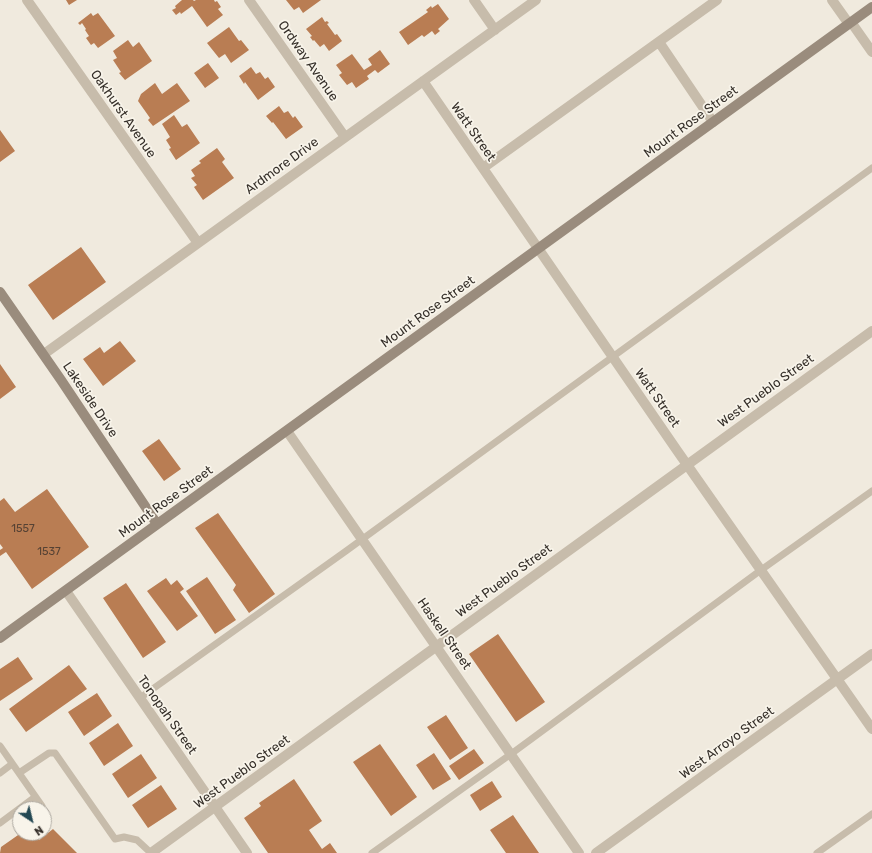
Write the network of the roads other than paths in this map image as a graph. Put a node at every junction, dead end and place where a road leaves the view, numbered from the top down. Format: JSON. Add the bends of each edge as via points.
{"nodes":[{"id":1,"x":27,"y":0,"type":"edge"},
{"id":2,"x":249,"y":0,"type":"edge"},
{"id":3,"x":474,"y":0,"type":"edge"},
{"id":4,"x":536,"y":0,"type":"edge"},
{"id":5,"x":717,"y":0,"type":"edge"},
{"id":6,"x":832,"y":0,"type":"edge"},
{"id":7,"x":872,"y":7,"type":"edge"},
{"id":8,"x":850,"y":23,"type":"junction"},
{"id":9,"x":495,"y":30,"type":"junction"},
{"id":10,"x":659,"y":42,"type":"junction"},
{"id":11,"x":872,"y":52,"type":"edge"},
{"id":12,"x":423,"y":81,"type":"junction"},
{"id":13,"x":713,"y":122,"type":"junction"},
{"id":14,"x":345,"y":137,"type":"junction"},
{"id":15,"x":483,"y":168,"type":"junction"},
{"id":16,"x":872,"y":168,"type":"edge"},
{"id":17,"x":198,"y":243,"type":"junction"},
{"id":18,"x":538,"y":248,"type":"junction"},
{"id":19,"x":0,"y":292,"type":"edge"},
{"id":20,"x":872,"y":331,"type":"edge"},
{"id":21,"x":44,"y":354,"type":"junction"},
{"id":22,"x":613,"y":356,"type":"junction"},
{"id":23,"x":287,"y":431,"type":"junction"},
{"id":24,"x":688,"y":464,"type":"junction"},
{"id":25,"x":872,"y":491,"type":"edge"},
{"id":26,"x":157,"y":524,"type":"junction"},
{"id":27,"x":362,"y":539,"type":"junction"},
{"id":28,"x":761,"y":570,"type":"junction"},
{"id":29,"x":66,"y":591,"type":"junction"},
{"id":30,"x":0,"y":638,"type":"edge"},
{"id":31,"x":436,"y":646,"type":"junction"},
{"id":32,"x":872,"y":654,"type":"edge"},
{"id":33,"x":837,"y":679,"type":"junction"},
{"id":34,"x":140,"y":698,"type":"junction"},
{"id":35,"x":872,"y":729,"type":"edge"},
{"id":36,"x":0,"y":746,"type":"edge"},
{"id":37,"x":511,"y":754,"type":"junction"},
{"id":38,"x":12,"y":764,"type":"junction"},
{"id":39,"x":0,"y":773,"type":"edge"},
{"id":40,"x":19,"y":773,"type":"junction"},
{"id":41,"x":35,"y":797,"type":"junction"},
{"id":42,"x":38,"y":801,"type":"edge"},
{"id":43,"x":215,"y":807,"type":"junction"},
{"id":44,"x":872,"y":814,"type":"edge"},
{"id":45,"x":0,"y":823,"type":"edge"},
{"id":46,"x":151,"y":853,"type":"edge"},
{"id":47,"x":247,"y":853,"type":"edge"},
{"id":48,"x":372,"y":853,"type":"edge"},
{"id":49,"x":579,"y":853,"type":"edge"},
{"id":50,"x":596,"y":853,"type":"edge"},
{"id":51,"x":817,"y":853,"type":"edge"}],
"edges":[{"from":1,"to":17,"type":"street","name":"Oakhurst Avenue"},
{"from":2,"to":14,"type":"street","name":"Ordway Avenue"},
{"from":3,"to":9,"type":"street"},
{"from":4,"to":9,"type":"street","name":"Ardmore Drive"},
{"from":5,"to":10,"type":"street"},
{"from":6,"to":8,"type":"street"},
{"from":7,"to":8,"type":"street","name":"Mount Rose Street"},
{"from":8,"to":11,"type":"street"},
{"from":8,"to":13,"type":"street","name":"Mount Rose Street"},
{"from":9,"to":12,"type":"street","name":"Ardmore Drive"},
{"from":10,"to":13,"type":"street"},
{"from":10,"to":15,"type":"street"},
{"from":12,"to":14,"type":"street","name":"Ardmore Drive"},
{"from":12,"to":15,"type":"street","name":"Watt Street"},
{"from":13,"to":18,"type":"street","name":"Mount Rose Street"},
{"from":14,"to":17,"type":"street","name":"Ardmore Drive"},
{"from":15,"to":18,"type":"street","name":"Watt Street"},
{"from":16,"to":22,"type":"lane"},
{"from":17,"to":21,"type":"street","name":"Ardmore Drive"},
{"from":18,"to":22,"type":"street","name":"Watt Street"},
{"from":18,"to":23,"type":"street","name":"Mount Rose Street"},
{"from":19,"to":21,"type":"street","name":"Lakeside Drive"},
{"from":20,"to":24,"type":"street","name":"West Pueblo Street"},
{"from":21,"to":26,"type":"street","name":"Lakeside Drive"},
{"from":22,"to":24,"type":"street","name":"Watt Street"},
{"from":22,"to":27,"type":"lane"},
{"from":23,"to":26,"type":"street","name":"Mount Rose Street"},
{"from":23,"to":27,"type":"street","name":"Haskell Street"},
{"from":24,"to":28,"type":"street","name":"Watt Street"},
{"from":24,"to":31,"type":"street","name":"West Pueblo Street"},
{"from":25,"to":28,"type":"lane"},
{"from":26,"to":29,"type":"street","name":"Mount Rose Street"},
{"from":27,"to":31,"type":"street","name":"Haskell Street"},
{"from":27,"to":34,"type":"lane"},
{"from":28,"to":33,"type":"street","name":"Watt Street"},
{"from":28,"to":37,"type":"lane"},
{"from":29,"to":30,"type":"street","name":"Mount Rose Street"},
{"from":29,"to":34,"type":"street","name":"Tonopah Street"},
{"from":31,"to":37,"type":"street","name":"Haskell Street"},
{"from":31,"to":43,"type":"street","name":"West Pueblo Street"},
{"from":32,"to":33,"type":"street","name":"West Arroyo Street"},
{"from":33,"to":35,"type":"street","name":"Watt Street"},
{"from":33,"to":50,"type":"street","name":"West Arroyo Street"},
{"from":34,"to":43,"type":"street","name":"Tonopah Street"},
{"from":36,"to":38,"type":"lane"},
{"from":37,"to":48,"type":"lane"},
{"from":37,"to":49,"type":"street","name":"Haskell Street"},
{"from":38,"to":39,"type":"lane"},
{"from":38,"to":40,"type":"lane"},
{"from":40,"to":41,"type":"lane"},
{"from":40,"to":46,"type":"lane","via":[[48,753],[55,753],[115,839],[124,837],[137,840]]},
{"from":41,"to":42,"type":"lane"},
{"from":41,"to":45,"type":"lane"},
{"from":43,"to":46,"type":"street","name":"West Pueblo Street"},
{"from":43,"to":47,"type":"street","name":"Tonopah Street"},
{"from":44,"to":51,"type":"lane"}]}
